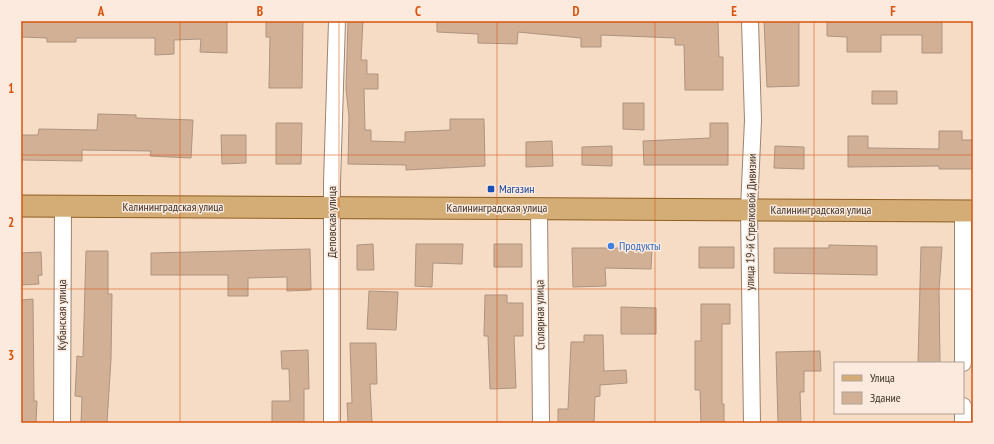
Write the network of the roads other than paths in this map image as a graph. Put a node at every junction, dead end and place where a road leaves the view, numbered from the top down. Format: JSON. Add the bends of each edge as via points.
{"nodes":[{"id":1,"x":337,"y":21,"type":"edge"},
{"id":2,"x":750,"y":21,"type":"edge"},
{"id":3,"x":21,"y":206,"type":"edge"},
{"id":4,"x":63,"y":206,"type":"junction"},
{"id":5,"x":332,"y":207,"type":"junction"},
{"id":6,"x":539,"y":208,"type":"junction"},
{"id":7,"x":749,"y":209,"type":"junction"},
{"id":8,"x":968,"y":211,"type":"edge"},
{"id":9,"x":963,"y":362,"type":"edge"},
{"id":10,"x":62,"y":423,"type":"edge"},
{"id":11,"x":332,"y":423,"type":"edge"},
{"id":12,"x":541,"y":423,"type":"edge"},
{"id":13,"x":752,"y":423,"type":"edge"}],
"edges":[{"from":1,"to":5,"type":"street","name":"Деповская улица"},
{"from":2,"to":7,"type":"street","name":"улица 19-й Стрелковой Дивизии","via":[[753,120]]},
{"from":3,"to":4,"type":"main road","name":"Калининградская улица"},
{"from":4,"to":5,"type":"main road","name":"Калининградская улица"},
{"from":4,"to":10,"type":"street","name":"Кубанская улица"},
{"from":5,"to":6,"type":"main road","name":"Калининградская улица"},
{"from":5,"to":11,"type":"street","name":"Деповская улица"},
{"from":6,"to":7,"type":"main road","name":"Калининградская улица"},
{"from":6,"to":12,"type":"street","name":"Столярная улица"},
{"from":7,"to":8,"type":"main road","name":"Калининградская улица"},
{"from":7,"to":13,"type":"street","name":"улица 19-й Стрелковой Дивизии"},
{"from":8,"to":9,"type":"street"}]}
